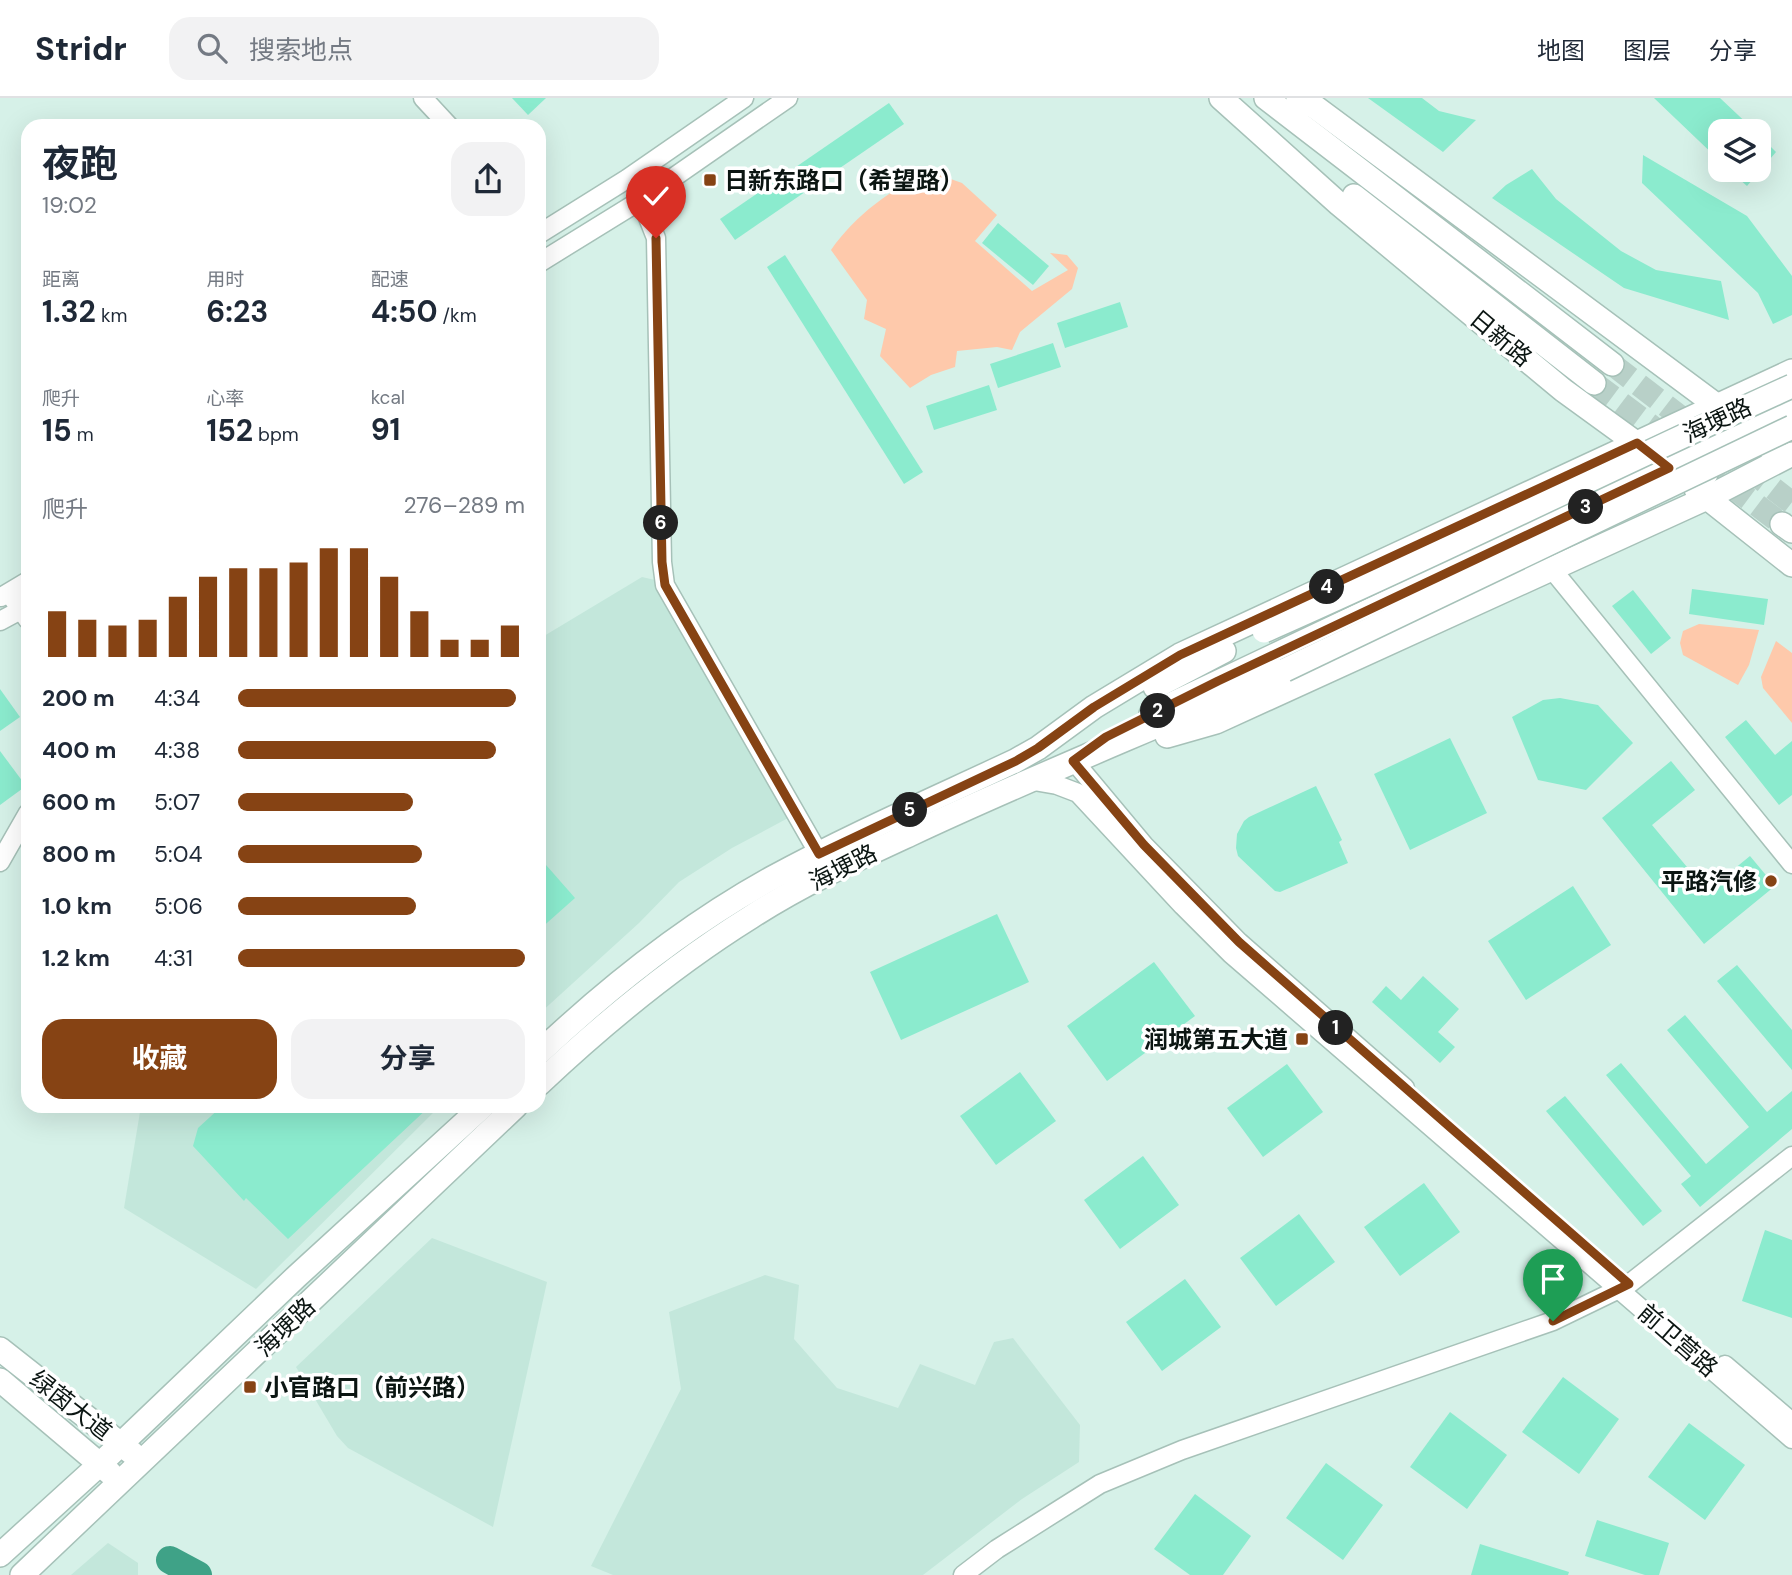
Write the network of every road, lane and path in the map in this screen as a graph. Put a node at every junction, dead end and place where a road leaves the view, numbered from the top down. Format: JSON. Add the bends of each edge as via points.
{"nodes":[{"id":1,"x":423,"y":98,"type":"edge"},
{"id":2,"x":744,"y":98,"type":"edge"},
{"id":3,"x":788,"y":98,"type":"edge"},
{"id":4,"x":1221,"y":98,"type":"edge"},
{"id":5,"x":1227,"y":98,"type":"edge"},
{"id":6,"x":1266,"y":98,"type":"edge"},
{"id":7,"x":1298,"y":98,"type":"edge"},
{"id":8,"x":442,"y":119,"type":"edge"},
{"id":9,"x":641,"y":200,"type":"junction"},
{"id":10,"x":546,"y":229,"type":"edge"},
{"id":11,"x":546,"y":258,"type":"edge"},
{"id":12,"x":1612,"y":364,"type":"tunnel mouth"},
{"id":13,"x":1792,"y":371,"type":"edge"},
{"id":14,"x":1594,"y":383,"type":"tunnel mouth"},
{"id":15,"x":1792,"y":386,"type":"edge"},
{"id":16,"x":1716,"y":405,"type":"junction"},
{"id":17,"x":1792,"y":406,"type":"edge"},
{"id":18,"x":1792,"y":427,"type":"edge"},
{"id":19,"x":1746,"y":429,"type":"junction"},
{"id":20,"x":1637,"y":443,"type":"junction"},
{"id":21,"x":1789,"y":460,"type":"edge"},
{"id":22,"x":1669,"y":468,"type":"junction"},
{"id":23,"x":1707,"y":498,"type":"junction"},
{"id":24,"x":1792,"y":565,"type":"edge"},
{"id":25,"x":1551,"y":568,"type":"junction"},
{"id":26,"x":21,"y":585,"type":"edge"},
{"id":27,"x":4,"y":595,"type":"edge"},
{"id":28,"x":21,"y":608,"type":"edge"},
{"id":29,"x":21,"y":614,"type":"edge"},
{"id":30,"x":0,"y":621,"type":"edge"},
{"id":31,"x":1038,"y":748,"type":"junction"},
{"id":32,"x":1073,"y":761,"type":"junction"},
{"id":33,"x":1022,"y":771,"type":"junction"},
{"id":34,"x":21,"y":825,"type":"edge"},
{"id":35,"x":819,"y":854,"type":"junction"},
{"id":36,"x":0,"y":862,"type":"edge"},
{"id":37,"x":1792,"y":864,"type":"edge"},
{"id":38,"x":546,"y":1047,"type":"edge"},
{"id":39,"x":546,"y":1077,"type":"edge"},
{"id":40,"x":474,"y":1113,"type":"edge"},
{"id":41,"x":509,"y":1113,"type":"edge"},
{"id":42,"x":1792,"y":1156,"type":"edge"},
{"id":43,"x":1624,"y":1286,"type":"junction"},
{"id":44,"x":0,"y":1349,"type":"edge"},
{"id":45,"x":0,"y":1380,"type":"edge"},
{"id":46,"x":1792,"y":1422,"type":"edge"},
{"id":47,"x":1792,"y":1439,"type":"edge"},
{"id":48,"x":121,"y":1444,"type":"junction"},
{"id":49,"x":142,"y":1461,"type":"junction"},
{"id":50,"x":99,"y":1465,"type":"junction"},
{"id":51,"x":121,"y":1481,"type":"junction"},
{"id":52,"x":0,"y":1555,"type":"edge"},
{"id":53,"x":22,"y":1575,"type":"edge"},
{"id":54,"x":963,"y":1575,"type":"edge"}],
"edges":[{"from":1,"to":8,"type":"street"},
{"from":2,"to":10,"type":"street"},
{"from":3,"to":9,"type":"street"},
{"from":4,"to":20,"type":"main road","name":"日新路","via":[[1339,204],[1553,381]]},
{"from":5,"to":14,"type":"main road","name":"日新路"},
{"from":6,"to":12,"type":"main road","name":"日新路"},
{"from":7,"to":16,"type":"main road"},
{"from":9,"to":11,"type":"street"},
{"from":9,"to":35,"type":"street","via":[[656,238],[665,585]]},
{"from":13,"to":16,"type":"main road"},
{"from":15,"to":31,"type":"main road","name":"海埂路","bridge":true,"via":[[1264,631]]},
{"from":16,"to":19,"type":"main road"},
{"from":16,"to":20,"type":"main road"},
{"from":16,"to":22,"type":"main road","via":[[1703,442]]},
{"from":17,"to":19,"type":"main road"},
{"from":18,"to":32,"type":"main road","name":"海埂路","bridge":true,"via":[[1285,670]]},
{"from":19,"to":21,"type":"main road"},
{"from":19,"to":23,"type":"main road","via":[[1726,440],[1711,457],[1705,477]]},
{"from":20,"to":22,"type":"main road","name":"日新路"},
{"from":20,"to":31,"type":"main road","via":[[1180,655],[1094,707]]},
{"from":21,"to":23,"type":"main road"},
{"from":22,"to":23,"type":"main road","name":"日新路"},
{"from":22,"to":32,"type":"main road","via":[[1218,681],[1106,737]]},
{"from":23,"to":24,"type":"main road","name":"日新路"},
{"from":23,"to":25,"type":"main road"},
{"from":25,"to":32,"type":"main road","via":[[1216,722]]},
{"from":25,"to":37,"type":"street"},
{"from":26,"to":27,"type":"street"},
{"from":27,"to":28,"type":"street"},
{"from":29,"to":30,"type":"street"},
{"from":31,"to":33,"type":"main road"},
{"from":32,"to":33,"type":"main road","name":"海埂路"},
{"from":32,"to":43,"type":"street","name":"前卫营路","via":[[1144,845],[1239,942]]},
{"from":33,"to":35,"type":"main road","name":"海埂路"},
{"from":33,"to":39,"type":"main road","name":"海埂路","via":[[752,916],[679,965]]},
{"from":33,"to":43,"type":"street","name":"前卫营路","via":[[1078,793],[1231,954]]},
{"from":34,"to":36,"type":"street"},
{"from":35,"to":38,"type":"main road","name":"海埂路","via":[[704,920]]},
{"from":40,"to":48,"type":"main road","name":"海埂路"},
{"from":41,"to":49,"type":"main road","name":"海埂路"},
{"from":42,"to":43,"type":"street"},
{"from":43,"to":46,"type":"street","name":"前卫营路"},
{"from":43,"to":47,"type":"street","name":"前卫营路"},
{"from":43,"to":54,"type":"street","via":[[1553,1321],[1182,1450],[1100,1484]]},
{"from":44,"to":48,"type":"main road","name":"绿茵大道"},
{"from":45,"to":50,"type":"main road","name":"绿茵大道"},
{"from":48,"to":49,"type":"main road","name":"绿茵大道"},
{"from":48,"to":50,"type":"main road","name":"海埂路"},
{"from":49,"to":51,"type":"main road","name":"海埂路"},
{"from":50,"to":51,"type":"main road","name":"绿茵大道"},
{"from":50,"to":52,"type":"main road","name":"海埂路"},
{"from":51,"to":53,"type":"main road","name":"海埂路"}]}
